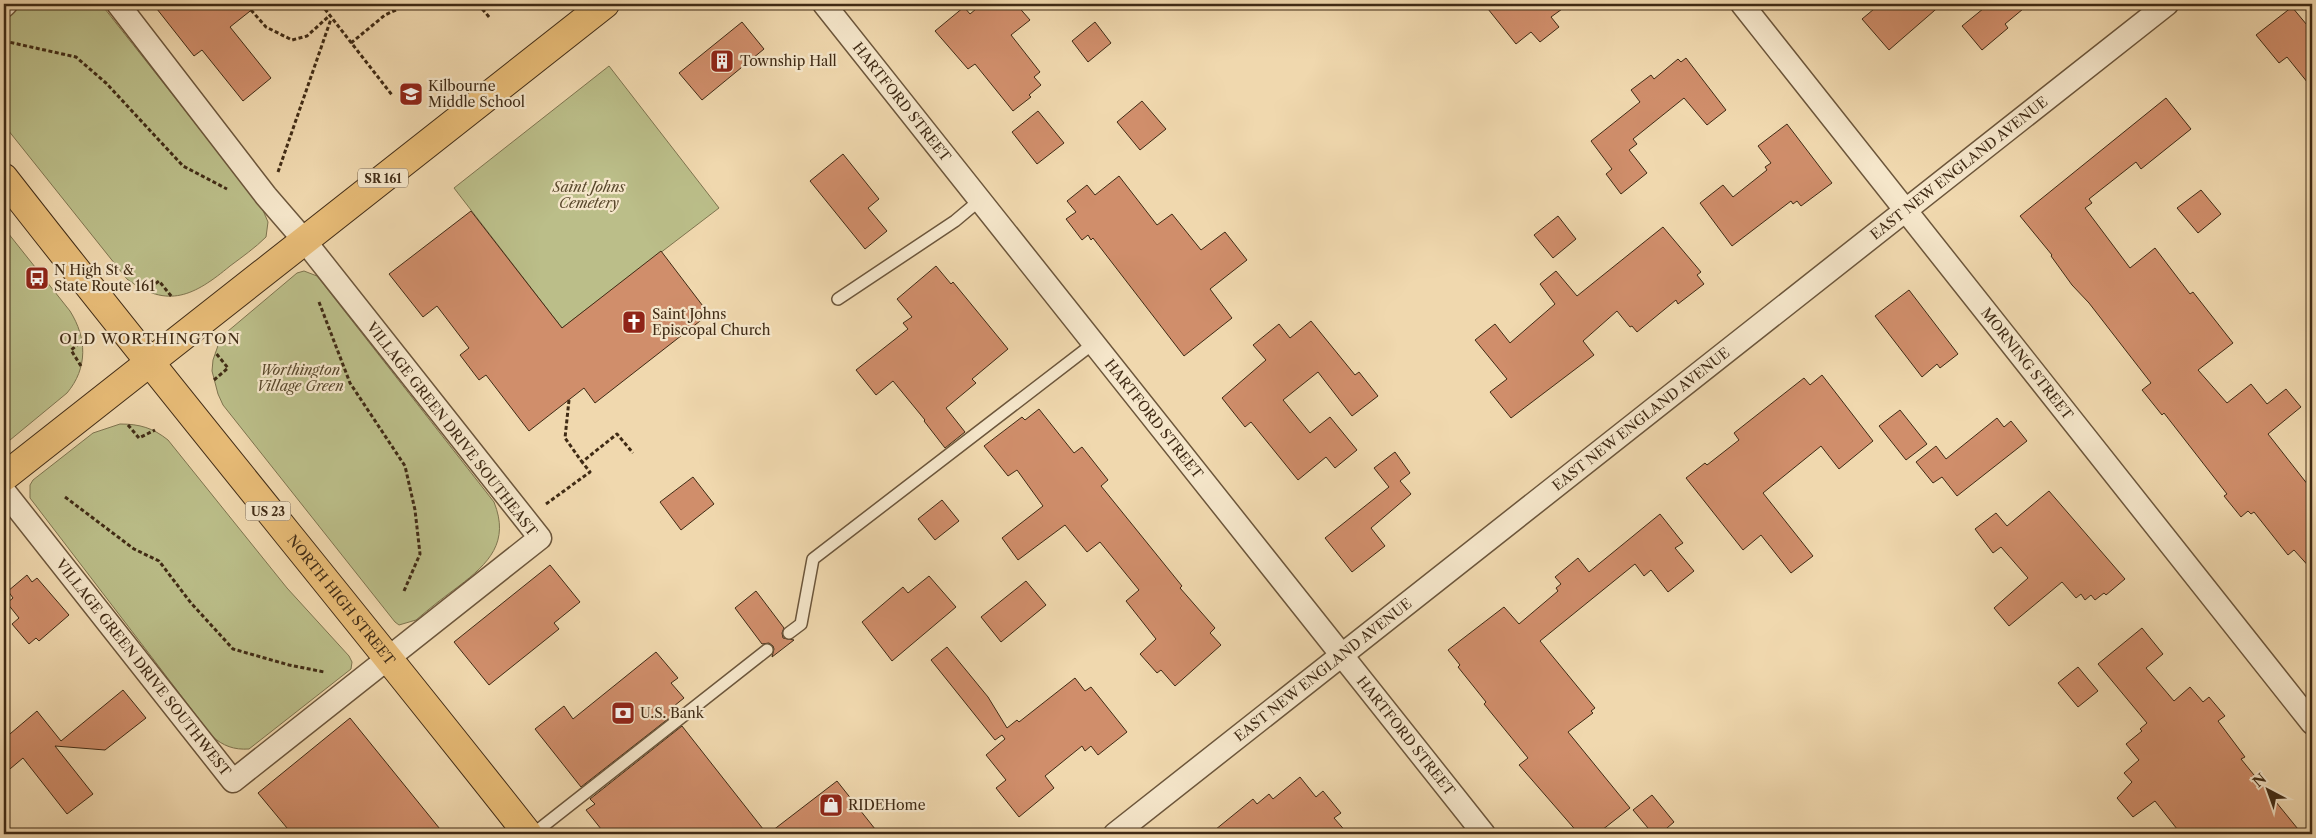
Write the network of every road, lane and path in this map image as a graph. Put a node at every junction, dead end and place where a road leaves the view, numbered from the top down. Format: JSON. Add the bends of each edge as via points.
{"nodes":[{"id":1,"x":118,"y":4,"type":"edge"},
{"id":2,"x":321,"y":4,"type":"edge"},
{"id":3,"x":409,"y":4,"type":"edge"},
{"id":4,"x":478,"y":4,"type":"edge"},
{"id":5,"x":605,"y":4,"type":"edge"},
{"id":6,"x":824,"y":4,"type":"edge"},
{"id":7,"x":1742,"y":4,"type":"edge"},
{"id":8,"x":2167,"y":4,"type":"edge"},
{"id":9,"x":251,"y":10,"type":"dead end"},
{"id":10,"x":330,"y":17,"type":"junction"},
{"id":11,"x":490,"y":18,"type":"dead end"},
{"id":12,"x":4,"y":41,"type":"edge"},
{"id":13,"x":351,"y":44,"type":"junction"},
{"id":14,"x":392,"y":95,"type":"dead end"},
{"id":15,"x":4,"y":178,"type":"edge"},
{"id":16,"x":275,"y":182,"type":"dead end"},
{"id":17,"x":236,"y":193,"type":"dead end"},
{"id":18,"x":980,"y":200,"type":"junction"},
{"id":19,"x":1906,"y":210,"type":"junction"},
{"id":20,"x":304,"y":240,"type":"junction"},
{"id":21,"x":145,"y":291,"type":"dead end"},
{"id":22,"x":172,"y":296,"type":"dead end"},
{"id":23,"x":317,"y":297,"type":"dead end"},
{"id":24,"x":838,"y":298,"type":"dead end"},
{"id":25,"x":81,"y":342,"type":"dead end"},
{"id":26,"x":1094,"y":343,"type":"junction"},
{"id":27,"x":216,"y":352,"type":"dead end"},
{"id":28,"x":148,"y":362,"type":"junction"},
{"id":29,"x":81,"y":366,"type":"dead end"},
{"id":30,"x":214,"y":380,"type":"dead end"},
{"id":31,"x":569,"y":400,"type":"dead end"},
{"id":32,"x":128,"y":425,"type":"dead end"},
{"id":33,"x":155,"y":430,"type":"dead end"},
{"id":34,"x":633,"y":453,"type":"dead end"},
{"id":35,"x":582,"y":462,"type":"junction"},
{"id":36,"x":4,"y":477,"type":"edge"},
{"id":37,"x":4,"y":491,"type":"edge"},
{"id":38,"x":65,"y":497,"type":"dead end"},
{"id":39,"x":540,"y":508,"type":"dead end"},
{"id":40,"x":404,"y":591,"type":"dead end"},
{"id":41,"x":789,"y":633,"type":"dead end"},
{"id":42,"x":767,"y":650,"type":"dead end"},
{"id":43,"x":1342,"y":655,"type":"junction"},
{"id":44,"x":389,"y":658,"type":"junction"},
{"id":45,"x":324,"y":672,"type":"dead end"},
{"id":46,"x":2312,"y":723,"type":"edge"},
{"id":47,"x":528,"y":834,"type":"edge"},
{"id":48,"x":533,"y":834,"type":"edge"},
{"id":49,"x":1115,"y":834,"type":"edge"},
{"id":50,"x":1484,"y":834,"type":"edge"}],
"edges":[{"from":1,"to":20,"type":"street","via":[[266,196]]},
{"from":2,"to":10,"type":"path"},
{"from":3,"to":13,"type":"path","via":[[385,15]]},
{"from":4,"to":11,"type":"path"},
{"from":5,"to":20,"type":"main road","number":"SR 161"},
{"from":6,"to":18,"type":"street","name":"HARTFORD STREET"},
{"from":7,"to":19,"type":"street","name":"MORNING STREET"},
{"from":8,"to":19,"type":"street","name":"EAST NEW ENGLAND AVENUE"},
{"from":9,"to":10,"type":"path","via":[[266,27],[292,40],[307,36]]},
{"from":10,"to":13,"type":"path"},
{"from":10,"to":16,"type":"path"},
{"from":12,"to":17,"type":"path","via":[[76,57],[106,83],[183,166]]},
{"from":13,"to":14,"type":"path"},
{"from":15,"to":28,"type":"main road","name":"NORTH HIGH STREET","number":"US 23"},
{"from":18,"to":24,"type":"lane","via":[[954,221]]},
{"from":18,"to":26,"type":"street","name":"HARTFORD STREET"},
{"from":19,"to":43,"type":"street","name":"EAST NEW ENGLAND AVENUE"},
{"from":19,"to":46,"type":"street","name":"MORNING STREET"},
{"from":20,"to":28,"type":"main road","number":"SR 161"},
{"from":20,"to":44,"type":"street","name":"VILLAGE GREEN DRIVE SOUTHEAST","via":[[540,538]]},
{"from":21,"to":22,"type":"path","via":[[159,280]]},
{"from":23,"to":40,"type":"path","via":[[350,383],[405,466],[420,554]]},
{"from":25,"to":29,"type":"path","via":[[70,350]]},
{"from":26,"to":41,"type":"lane","via":[[813,559],[801,624]]},
{"from":26,"to":43,"type":"street","name":"HARTFORD STREET"},
{"from":27,"to":30,"type":"path","via":[[228,368]]},
{"from":28,"to":36,"type":"main road","number":"SR 161"},
{"from":28,"to":44,"type":"main road","name":"NORTH HIGH STREET","number":"US 23"},
{"from":31,"to":35,"type":"path","via":[[565,438]]},
{"from":32,"to":33,"type":"path","via":[[139,438]]},
{"from":34,"to":35,"type":"path","via":[[617,434]]},
{"from":35,"to":39,"type":"path","via":[[590,472]]},
{"from":37,"to":44,"type":"street","name":"VILLAGE GREEN DRIVE SOUTHWEST","via":[[233,781]]},
{"from":38,"to":45,"type":"path","via":[[134,548],[160,562],[191,603],[233,649]]},
{"from":42,"to":48,"type":"lane"},
{"from":43,"to":49,"type":"street","name":"EAST NEW ENGLAND AVENUE"},
{"from":43,"to":50,"type":"street","name":"HARTFORD STREET"},
{"from":44,"to":47,"type":"main road","name":"NORTH HIGH STREET","number":"US 23"}]}
